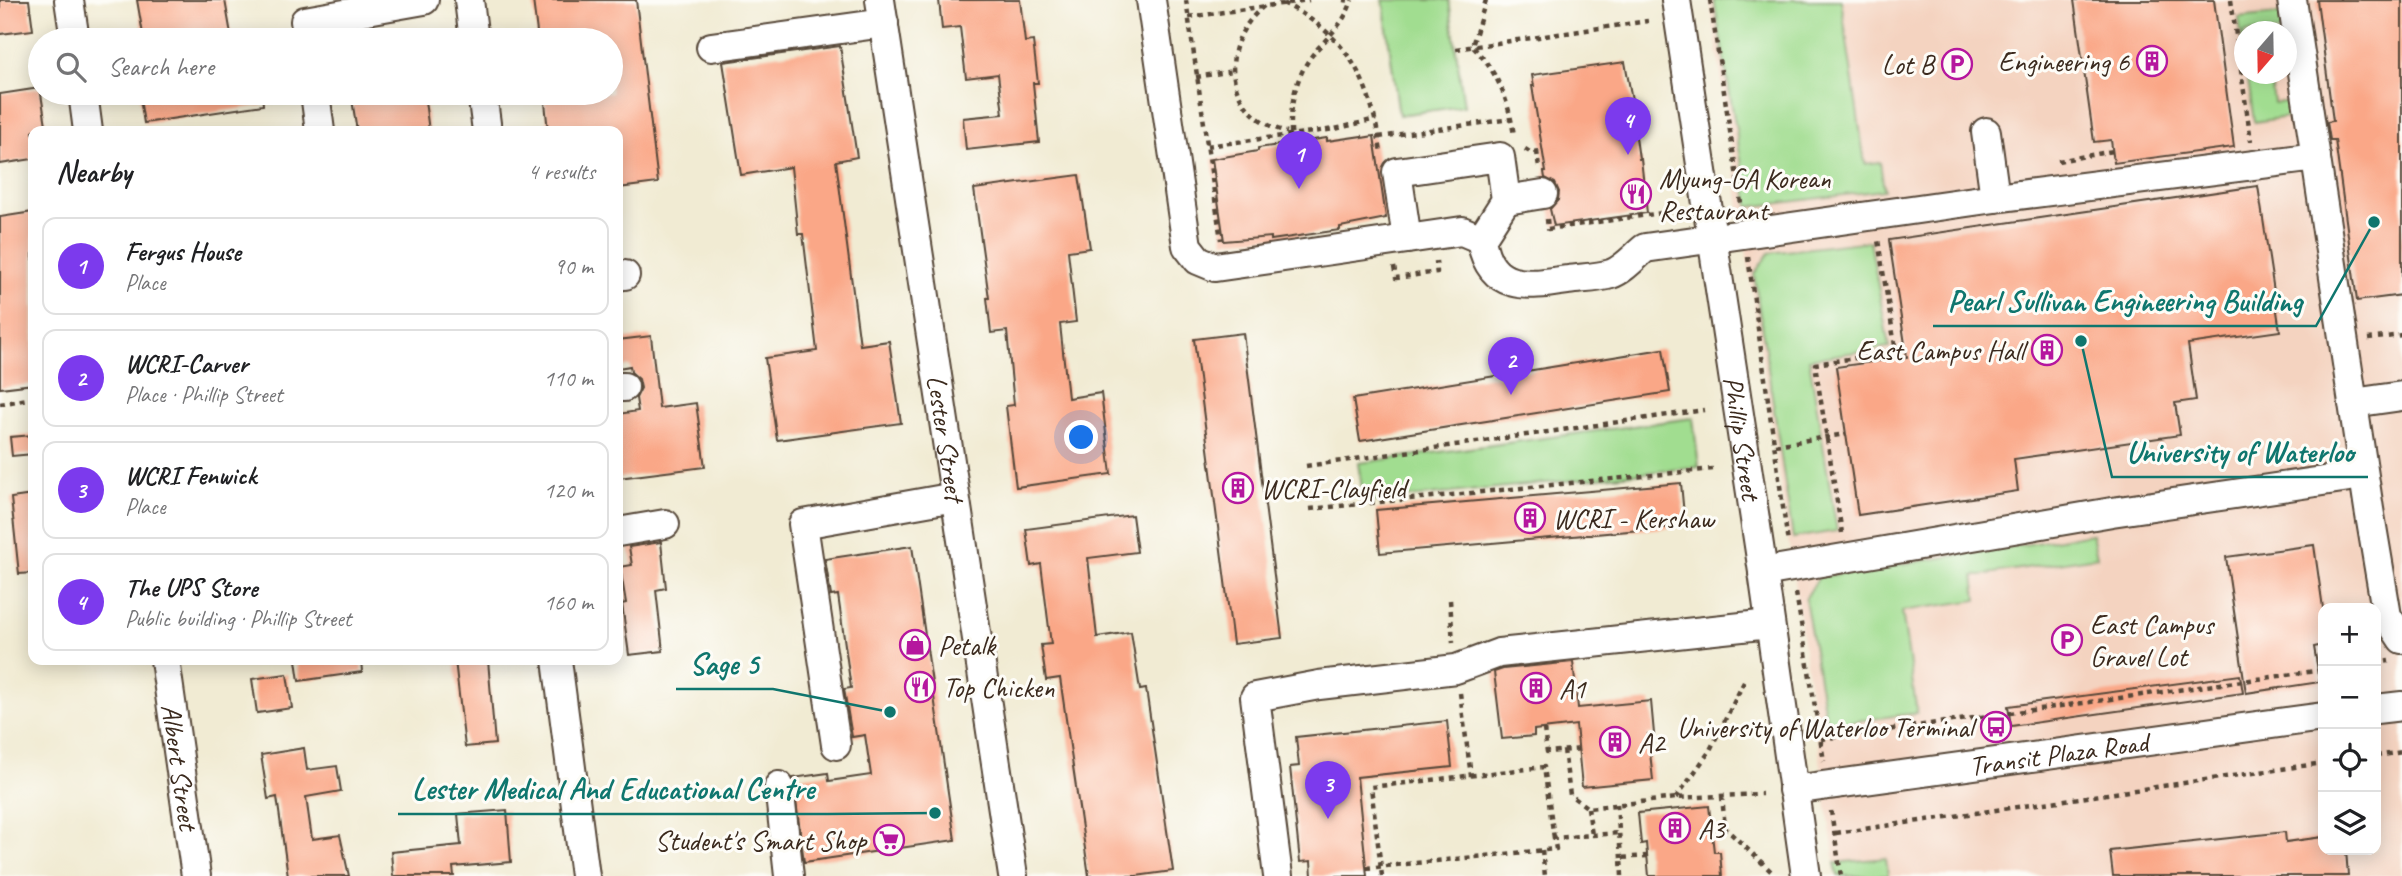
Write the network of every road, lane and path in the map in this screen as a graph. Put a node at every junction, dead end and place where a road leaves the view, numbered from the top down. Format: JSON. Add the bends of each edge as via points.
{"nodes":[{"id":1,"x":69,"y":0,"type":"edge"},
{"id":2,"x":424,"y":0,"type":"edge"},
{"id":3,"x":469,"y":0,"type":"edge"},
{"id":4,"x":1152,"y":0,"type":"edge"},
{"id":5,"x":1186,"y":0,"type":"edge"},
{"id":6,"x":1308,"y":0,"type":"edge"},
{"id":7,"x":1343,"y":0,"type":"edge"},
{"id":8,"x":1352,"y":0,"type":"edge"},
{"id":9,"x":1486,"y":0,"type":"edge"},
{"id":10,"x":1712,"y":0,"type":"edge"},
{"id":11,"x":2231,"y":0,"type":"edge"},
{"id":12,"x":2292,"y":0,"type":"edge"},
{"id":13,"x":1689,"y":1,"type":"edge"},
{"id":14,"x":1271,"y":3,"type":"edge"},
{"id":15,"x":1283,"y":4,"type":"junction"},
{"id":16,"x":1264,"y":6,"type":"junction"},
{"id":17,"x":882,"y":11,"type":"edge"},
{"id":18,"x":1189,"y":17,"type":"junction"},
{"id":19,"x":305,"y":20,"type":"edge"},
{"id":20,"x":1648,"y":21,"type":"dead end"},
{"id":21,"x":73,"y":28,"type":"edge"},
{"id":22,"x":472,"y":28,"type":"edge"},
{"id":23,"x":1331,"y":35,"type":"junction"},
{"id":24,"x":1472,"y":46,"type":"junction"},
{"id":25,"x":711,"y":47,"type":"dead end"},
{"id":26,"x":1456,"y":49,"type":"dead end"},
{"id":27,"x":1233,"y":71,"type":"junction"},
{"id":28,"x":1197,"y":77,"type":"junction"},
{"id":29,"x":1186,"y":79,"type":"dead end"},
{"id":30,"x":85,"y":105,"type":"edge"},
{"id":31,"x":317,"y":105,"type":"edge"},
{"id":32,"x":484,"y":105,"type":"edge"},
{"id":33,"x":1511,"y":118,"type":"junction"},
{"id":34,"x":87,"y":126,"type":"edge"},
{"id":35,"x":319,"y":126,"type":"edge"},
{"id":36,"x":486,"y":126,"type":"edge"},
{"id":37,"x":1986,"y":132,"type":"dead end"},
{"id":38,"x":1291,"y":133,"type":"junction"},
{"id":39,"x":1379,"y":137,"type":"dead end"},
{"id":40,"x":1514,"y":141,"type":"dead end"},
{"id":41,"x":1292,"y":143,"type":"dead end"},
{"id":42,"x":1207,"y":146,"type":"junction"},
{"id":43,"x":1522,"y":147,"type":"dead end"},
{"id":44,"x":1543,"y":150,"type":"dead end"},
{"id":45,"x":2316,"y":157,"type":"junction"},
{"id":46,"x":2255,"y":164,"type":"junction"},
{"id":47,"x":1543,"y":194,"type":"dead end"},
{"id":48,"x":1995,"y":198,"type":"junction"},
{"id":49,"x":1506,"y":200,"type":"junction"},
{"id":50,"x":1676,"y":211,"type":"dead end"},
{"id":51,"x":1873,"y":214,"type":"junction"},
{"id":52,"x":1553,"y":228,"type":"dead end"},
{"id":53,"x":1745,"y":233,"type":"junction"},
{"id":54,"x":1712,"y":238,"type":"junction"},
{"id":55,"x":1408,"y":239,"type":"junction"},
{"id":56,"x":1481,"y":239,"type":"junction"},
{"id":57,"x":1222,"y":251,"type":"dead end"},
{"id":58,"x":2402,"y":335,"type":"edge"},
{"id":59,"x":2345,"y":342,"type":"junction"},
{"id":60,"x":2402,"y":397,"type":"edge"},
{"id":61,"x":28,"y":399,"type":"edge"},
{"id":62,"x":2353,"y":403,"type":"junction"},
{"id":63,"x":0,"y":404,"type":"edge"},
{"id":64,"x":1704,"y":410,"type":"dead end"},
{"id":65,"x":1846,"y":434,"type":"dead end"},
{"id":66,"x":1826,"y":437,"type":"junction"},
{"id":67,"x":1775,"y":445,"type":"junction"},
{"id":68,"x":1744,"y":450,"type":"junction"},
{"id":69,"x":1306,"y":466,"type":"dead end"},
{"id":70,"x":1713,"y":469,"type":"dead end"},
{"id":71,"x":2363,"y":475,"type":"junction"},
{"id":72,"x":956,"y":497,"type":"junction"},
{"id":73,"x":1310,"y":509,"type":"dead end"},
{"id":74,"x":665,"y":524,"type":"dead end"},
{"id":75,"x":1841,"y":529,"type":"dead end"},
{"id":76,"x":623,"y":530,"type":"edge"},
{"id":77,"x":1791,"y":568,"type":"junction"},
{"id":78,"x":1763,"y":572,"type":"junction"},
{"id":79,"x":1770,"y":624,"type":"junction"},
{"id":80,"x":2402,"y":639,"type":"edge"},
{"id":81,"x":166,"y":665,"type":"edge"},
{"id":82,"x":558,"y":665,"type":"edge"},
{"id":83,"x":2318,"y":671,"type":"edge"},
{"id":84,"x":1746,"y":678,"type":"dead end"},
{"id":85,"x":2402,"y":706,"type":"edge"},
{"id":86,"x":2381,"y":708,"type":"edge"},
{"id":87,"x":2318,"y":717,"type":"edge"},
{"id":88,"x":1544,"y":729,"type":"dead end"},
{"id":89,"x":1466,"y":730,"type":"dead end"},
{"id":90,"x":836,"y":745,"type":"dead end"},
{"id":91,"x":1583,"y":749,"type":"dead end"},
{"id":92,"x":1564,"y":750,"type":"junction"},
{"id":93,"x":2402,"y":752,"type":"edge"},
{"id":94,"x":2381,"y":755,"type":"edge"},
{"id":95,"x":2318,"y":764,"type":"edge"},
{"id":96,"x":1471,"y":776,"type":"junction"},
{"id":97,"x":779,"y":786,"type":"dead end"},
{"id":98,"x":1793,"y":790,"type":"junction"},
{"id":99,"x":1762,"y":794,"type":"dead end"},
{"id":100,"x":1722,"y":796,"type":"junction"},
{"id":101,"x":1676,"y":798,"type":"junction"},
{"id":102,"x":1617,"y":804,"type":"junction"},
{"id":103,"x":1588,"y":808,"type":"junction"},
{"id":104,"x":1831,"y":813,"type":"dead end"},
{"id":105,"x":1619,"y":833,"type":"junction"},
{"id":106,"x":1835,"y":833,"type":"junction"},
{"id":107,"x":1592,"y":835,"type":"junction"},
{"id":108,"x":1554,"y":838,"type":"junction"},
{"id":109,"x":1542,"y":850,"type":"junction"},
{"id":110,"x":1647,"y":856,"type":"dead end"},
{"id":111,"x":1621,"y":858,"type":"junction"},
{"id":112,"x":1381,"y":866,"type":"junction"},
{"id":113,"x":1366,"y":868,"type":"dead end"},
{"id":114,"x":1773,"y":874,"type":"edge"},
{"id":115,"x":197,"y":876,"type":"edge"},
{"id":116,"x":585,"y":876,"type":"edge"},
{"id":117,"x":789,"y":876,"type":"edge"},
{"id":118,"x":1013,"y":876,"type":"edge"},
{"id":119,"x":1278,"y":876,"type":"edge"},
{"id":120,"x":1382,"y":876,"type":"edge"},
{"id":121,"x":1545,"y":876,"type":"edge"},
{"id":122,"x":1622,"y":876,"type":"edge"},
{"id":123,"x":1806,"y":876,"type":"edge"},
{"id":124,"x":1841,"y":876,"type":"edge"}],
"edges":[{"from":1,"to":21,"type":"street"},
{"from":2,"to":19,"type":"street"},
{"from":3,"to":22,"type":"street"},
{"from":4,"to":55,"type":"street","via":[[1187,246],[1198,260],[1215,267]]},
{"from":5,"to":18,"type":"path"},
{"from":6,"to":15,"type":"path"},
{"from":7,"to":8,"type":"path"},
{"from":8,"to":23,"type":"path","via":[[1348,14]]},
{"from":9,"to":24,"type":"path"},
{"from":10,"to":13,"type":"path"},
{"from":10,"to":53,"type":"path"},
{"from":11,"to":46,"type":"path"},
{"from":12,"to":45,"type":"street"},
{"from":13,"to":54,"type":"street","name":"Phillip Street"},
{"from":14,"to":15,"type":"path"},
{"from":14,"to":16,"type":"path"},
{"from":15,"to":23,"type":"path"},
{"from":16,"to":18,"type":"path"},
{"from":16,"to":27,"type":"path","via":[[1240,34]]},
{"from":17,"to":25,"type":"street"},
{"from":17,"to":72,"type":"street","name":"Lester Street"},
{"from":18,"to":28,"type":"path"},
{"from":20,"to":24,"type":"path"},
{"from":23,"to":38,"type":"path","via":[[1299,79],[1292,102]]},
{"from":23,"to":38,"type":"path","via":[[1360,75],[1376,119]]},
{"from":24,"to":26,"type":"path"},
{"from":24,"to":33,"type":"path","via":[[1494,72]]},
{"from":27,"to":28,"type":"path"},
{"from":27,"to":38,"type":"path","via":[[1251,113]]},
{"from":28,"to":29,"type":"path"},
{"from":28,"to":42,"type":"path"},
{"from":30,"to":34,"type":"street"},
{"from":31,"to":35,"type":"street"},
{"from":32,"to":36,"type":"street"},
{"from":33,"to":39,"type":"path"},
{"from":33,"to":40,"type":"path"},
{"from":37,"to":48,"type":"street"},
{"from":38,"to":41,"type":"path"},
{"from":38,"to":42,"type":"path"},
{"from":42,"to":57,"type":"path"},
{"from":43,"to":44,"type":"path","via":[[1530,152]]},
{"from":45,"to":46,"type":"street"},
{"from":45,"to":59,"type":"street"},
{"from":46,"to":48,"type":"street"},
{"from":47,"to":49,"type":"street"},
{"from":48,"to":51,"type":"street"},
{"from":49,"to":55,"type":"street","via":[[1500,157],[1397,172]]},
{"from":49,"to":56,"type":"street"},
{"from":50,"to":52,"type":"path"},
{"from":51,"to":53,"type":"street"},
{"from":51,"to":66,"type":"path","via":[[1896,352],[1815,365]]},
{"from":53,"to":54,"type":"street"},
{"from":53,"to":67,"type":"path"},
{"from":54,"to":56,"type":"street","via":[[1645,248],[1612,274],[1519,285],[1492,269]]},
{"from":54,"to":68,"type":"street","name":"Phillip Street"},
{"from":55,"to":56,"type":"street","via":[[1462,232]]},
{"from":58,"to":59,"type":"path"},
{"from":59,"to":62,"type":"street"},
{"from":60,"to":62,"type":"street"},
{"from":61,"to":63,"type":"path"},
{"from":62,"to":71,"type":"street"},
{"from":64,"to":69,"type":"path"},
{"from":65,"to":66,"type":"path"},
{"from":66,"to":67,"type":"path"},
{"from":66,"to":75,"type":"path"},
{"from":67,"to":68,"type":"path"},
{"from":67,"to":77,"type":"path"},
{"from":68,"to":78,"type":"street","name":"Phillip Street"},
{"from":70,"to":73,"type":"path"},
{"from":71,"to":77,"type":"street","via":[[2112,512]]},
{"from":71,"to":80,"type":"street","via":[[2387,616]]},
{"from":72,"to":90,"type":"street","via":[[803,524]]},
{"from":72,"to":118,"type":"street","name":"Lester Street"},
{"from":74,"to":76,"type":"street"},
{"from":77,"to":78,"type":"street"},
{"from":77,"to":83,"type":"path","via":[[1821,741]]},
{"from":78,"to":79,"type":"street","name":"Phillip Street"},
{"from":79,"to":98,"type":"street","name":"Phillip Street"},
{"from":79,"to":119,"type":"street","via":[[1499,653],[1456,669],[1255,697]]},
{"from":81,"to":115,"type":"street","name":"Albert Street"},
{"from":82,"to":116,"type":"street"},
{"from":84,"to":101,"type":"path","via":[[1709,752]]},
{"from":85,"to":86,"type":"street"},
{"from":87,"to":98,"type":"street","name":"Transit Plaza Road"},
{"from":88,"to":92,"type":"path","via":[[1547,752]]},
{"from":89,"to":96,"type":"path"},
{"from":91,"to":92,"type":"path"},
{"from":92,"to":103,"type":"path","via":[[1570,796]]},
{"from":93,"to":94,"type":"path"},
{"from":95,"to":106,"type":"path"},
{"from":96,"to":108,"type":"path","via":[[1544,767]]},
{"from":96,"to":112,"type":"path","via":[[1371,787]]},
{"from":97,"to":117,"type":"street"},
{"from":98,"to":123,"type":"street","name":"Phillip Street"},
{"from":99,"to":100,"type":"path"},
{"from":100,"to":101,"type":"path"},
{"from":100,"to":114,"type":"path","via":[[1725,828]]},
{"from":101,"to":102,"type":"path"},
{"from":102,"to":103,"type":"path"},
{"from":102,"to":105,"type":"path"},
{"from":103,"to":107,"type":"path"},
{"from":104,"to":106,"type":"path"},
{"from":105,"to":107,"type":"path"},
{"from":105,"to":111,"type":"path"},
{"from":106,"to":124,"type":"path"},
{"from":107,"to":108,"type":"path"},
{"from":108,"to":109,"type":"path","via":[[1556,849]]},
{"from":109,"to":112,"type":"path"},
{"from":109,"to":121,"type":"path"},
{"from":110,"to":111,"type":"path"},
{"from":111,"to":122,"type":"path"},
{"from":112,"to":113,"type":"path"},
{"from":112,"to":120,"type":"path"}]}
